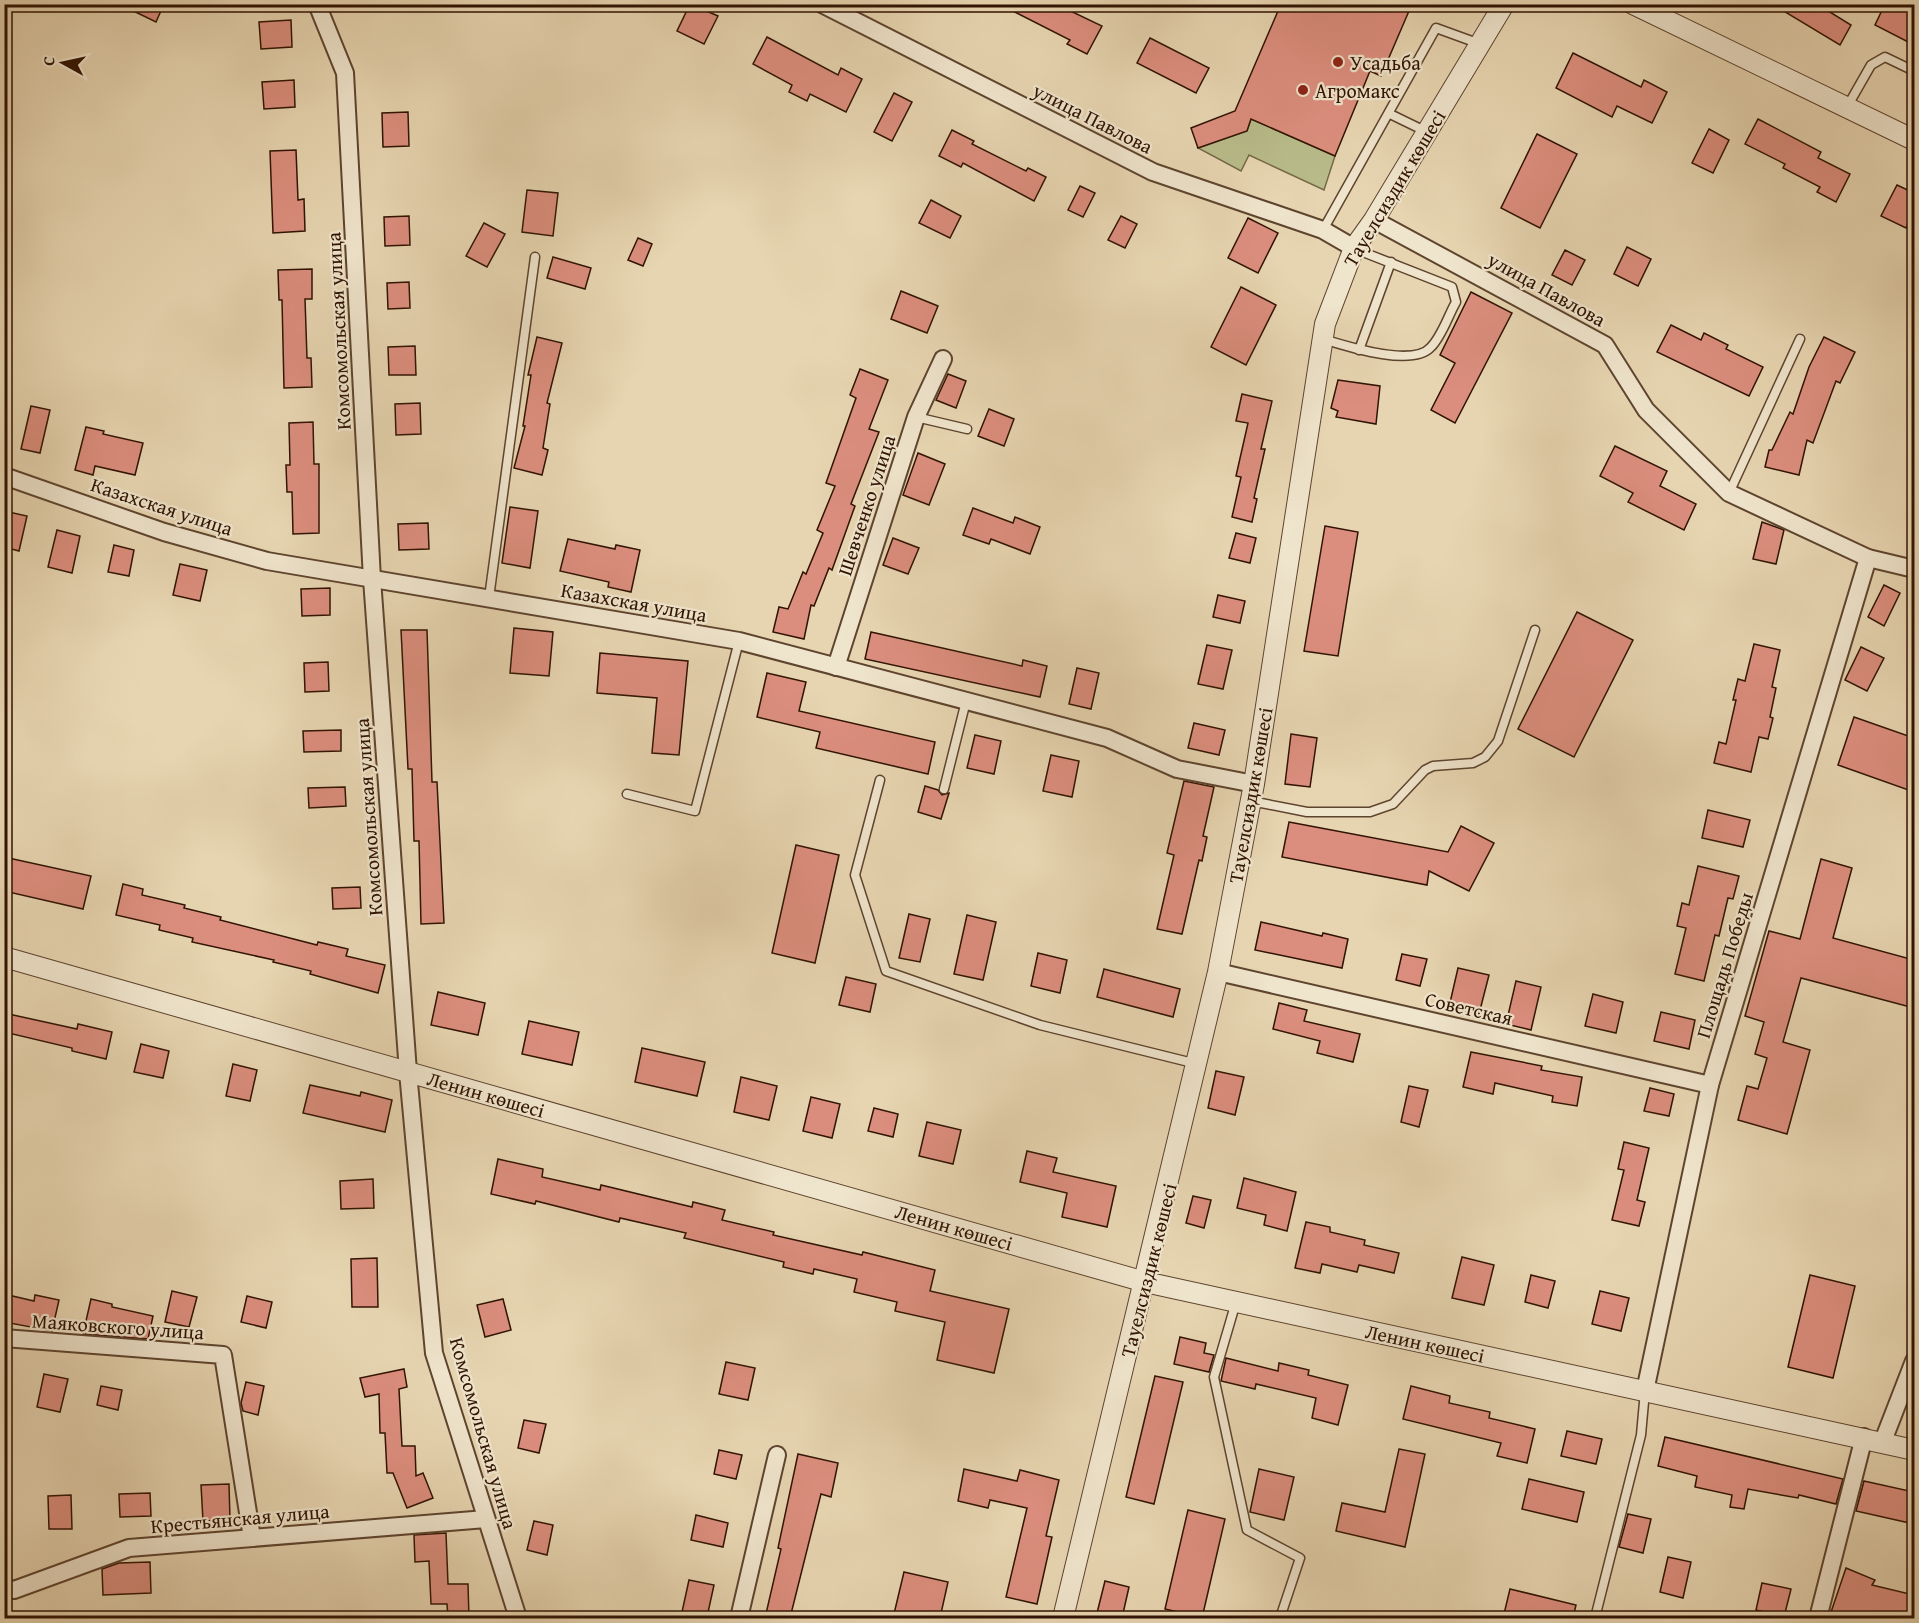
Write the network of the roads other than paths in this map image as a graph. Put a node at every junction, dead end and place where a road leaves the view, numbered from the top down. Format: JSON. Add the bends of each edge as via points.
{"nodes":[{"id":1,"x":317,"y":4,"type":"edge"},
{"id":2,"x":822,"y":4,"type":"edge"},
{"id":3,"x":1504,"y":4,"type":"edge"},
{"id":4,"x":1633,"y":4,"type":"edge"},
{"id":5,"x":1480,"y":44,"type":"junction"},
{"id":6,"x":1914,"y":71,"type":"edge"},
{"id":7,"x":1847,"y":107,"type":"junction"},
{"id":8,"x":1390,"y":114,"type":"junction"},
{"id":9,"x":1427,"y":132,"type":"junction"},
{"id":10,"x":1914,"y":140,"type":"edge"},
{"id":11,"x":1374,"y":220,"type":"junction"},
{"id":12,"x":1323,"y":231,"type":"junction"},
{"id":13,"x":1354,"y":248,"type":"junction"},
{"id":14,"x":535,"y":257,"type":"dead end"},
{"id":15,"x":1391,"y":262,"type":"junction"},
{"id":16,"x":1322,"y":339,"type":"junction"},
{"id":17,"x":1800,"y":339,"type":"dead end"},
{"id":18,"x":1359,"y":350,"type":"junction"},
{"id":19,"x":943,"y":359,"type":"dead end"},
{"id":20,"x":916,"y":417,"type":"junction"},
{"id":21,"x":967,"y":429,"type":"dead end"},
{"id":22,"x":4,"y":476,"type":"edge"},
{"id":23,"x":1729,"y":493,"type":"junction"},
{"id":24,"x":1868,"y":558,"type":"junction"},
{"id":25,"x":1914,"y":569,"type":"edge"},
{"id":26,"x":372,"y":579,"type":"junction"},
{"id":27,"x":489,"y":598,"type":"junction"},
{"id":28,"x":1535,"y":630,"type":"dead end"},
{"id":29,"x":739,"y":641,"type":"junction"},
{"id":30,"x":836,"y":667,"type":"junction"},
{"id":31,"x":966,"y":701,"type":"junction"},
{"id":32,"x":880,"y":780,"type":"dead end"},
{"id":33,"x":944,"y":789,"type":"dead end"},
{"id":34,"x":1252,"y":793,"type":"junction"},
{"id":35,"x":627,"y":794,"type":"dead end"},
{"id":36,"x":4,"y":957,"type":"edge"},
{"id":37,"x":1218,"y":972,"type":"junction"},
{"id":38,"x":1198,"y":1064,"type":"junction"},
{"id":39,"x":408,"y":1072,"type":"junction"},
{"id":40,"x":1710,"y":1085,"type":"junction"},
{"id":41,"x":1145,"y":1282,"type":"junction"},
{"id":42,"x":1236,"y":1302,"type":"junction"},
{"id":43,"x":4,"y":1338,"type":"edge"},
{"id":44,"x":1914,"y":1361,"type":"edge"},
{"id":45,"x":1645,"y":1391,"type":"junction"},
{"id":46,"x":1874,"y":1439,"type":"junction"},
{"id":47,"x":1914,"y":1450,"type":"edge"},
{"id":48,"x":777,"y":1455,"type":"dead end"},
{"id":49,"x":486,"y":1519,"type":"junction"},
{"id":50,"x":252,"y":1538,"type":"junction"},
{"id":51,"x":4,"y":1589,"type":"edge"},
{"id":52,"x":518,"y":1618,"type":"edge"},
{"id":53,"x":740,"y":1618,"type":"edge"},
{"id":54,"x":1063,"y":1618,"type":"edge"},
{"id":55,"x":1280,"y":1618,"type":"edge"},
{"id":56,"x":1595,"y":1618,"type":"edge"},
{"id":57,"x":1818,"y":1618,"type":"edge"}],
"edges":[{"from":1,"to":26,"type":"street","name":"Комсомольская улица","via":[[345,73]]},
{"from":2,"to":12,"type":"street","name":"улица Павлова","via":[[1153,172]]},
{"from":3,"to":5,"type":"street","name":"Тауелсиздик көшесі"},
{"from":4,"to":7,"type":"street"},
{"from":5,"to":8,"type":"lane","via":[[1437,28]]},
{"from":5,"to":9,"type":"street","name":"Тауелсиздик көшесі"},
{"from":6,"to":7,"type":"lane","via":[[1885,57],[1870,65]]},
{"from":7,"to":10,"type":"street"},
{"from":8,"to":9,"type":"lane"},
{"from":8,"to":12,"type":"lane"},
{"from":9,"to":11,"type":"street","name":"Тауелсиздик көшесі"},
{"from":11,"to":13,"type":"street","name":"Тауелсиздик көшесі"},
{"from":11,"to":23,"type":"street","name":"улица Павлова","via":[[1605,345],[1646,410]]},
{"from":12,"to":13,"type":"street","name":"улица Павлова"},
{"from":13,"to":15,"type":"lane"},
{"from":13,"to":16,"type":"street","name":"Тауелсиздик көшесі"},
{"from":14,"to":27,"type":"lane"},
{"from":15,"to":18,"type":"lane"},
{"from":15,"to":18,"type":"lane","via":[[1452,287],[1456,302],[1431,348],[1417,356]]},
{"from":16,"to":18,"type":"lane"},
{"from":16,"to":34,"type":"street","name":"Тауелсиздик көшесі"},
{"from":17,"to":23,"type":"lane"},
{"from":19,"to":20,"type":"street","name":"Шевченко улица"},
{"from":20,"to":21,"type":"lane"},
{"from":20,"to":30,"type":"street","name":"Шевченко улица"},
{"from":22,"to":26,"type":"street","name":"Казахская улица","via":[[164,532],[267,561]]},
{"from":23,"to":24,"type":"street","name":"улица Павлова"},
{"from":24,"to":25,"type":"street","name":"улица Павлова"},
{"from":24,"to":40,"type":"street","name":"Площадь Победы"},
{"from":26,"to":27,"type":"street","name":"Казахская улица"},
{"from":26,"to":39,"type":"street","name":"Комсомольская улица"},
{"from":27,"to":29,"type":"street","name":"Казахская улица"},
{"from":28,"to":34,"type":"lane","via":[[1497,741],[1485,757],[1473,763],[1433,766],[1393,804],[1370,812],[1307,812]]},
{"from":29,"to":30,"type":"street","name":"Казахская улица"},
{"from":29,"to":35,"type":"lane","via":[[695,811]]},
{"from":30,"to":31,"type":"street","name":"Казахская улица"},
{"from":31,"to":33,"type":"lane"},
{"from":31,"to":34,"type":"street","name":"Казахская улица","via":[[1107,738],[1177,769]]},
{"from":32,"to":38,"type":"lane","via":[[855,875],[886,970],[1040,1025]]},
{"from":34,"to":37,"type":"street","name":"Тауелсиздик көшесі"},
{"from":36,"to":39,"type":"street","name":"Ленин көшесі"},
{"from":37,"to":38,"type":"street","name":"Тауелсиздик көшесі"},
{"from":37,"to":40,"type":"street","name":"Советская"},
{"from":38,"to":41,"type":"street","name":"Тауелсиздик көшесі"},
{"from":39,"to":41,"type":"street","name":"Ленин көшесі"},
{"from":39,"to":49,"type":"street","name":"Комсомольская улица","via":[[434,1353]]},
{"from":40,"to":45,"type":"street","name":"Площадь Победы"},
{"from":41,"to":42,"type":"street","name":"Ленин көшесі"},
{"from":41,"to":54,"type":"street","name":"Тауелсиздик көшесі"},
{"from":42,"to":45,"type":"street","name":"Ленин көшесі"},
{"from":42,"to":55,"type":"lane","via":[[1214,1377],[1248,1530],[1300,1558]]},
{"from":43,"to":50,"type":"street","name":"Маяковского улица","via":[[223,1355]]},
{"from":44,"to":46,"type":"street"},
{"from":45,"to":46,"type":"street","name":"Ленин көшесі"},
{"from":45,"to":56,"type":"lane","via":[[1641,1435]]},
{"from":46,"to":47,"type":"street","name":"Ленин көшесі"},
{"from":46,"to":57,"type":"street"},
{"from":48,"to":53,"type":"street"},
{"from":49,"to":50,"type":"street","name":"Крестьянская улица"},
{"from":49,"to":52,"type":"street","name":"Комсомольская улица"},
{"from":50,"to":51,"type":"street","name":"Крестьянская улица","via":[[129,1548],[14,1590]]}]}
